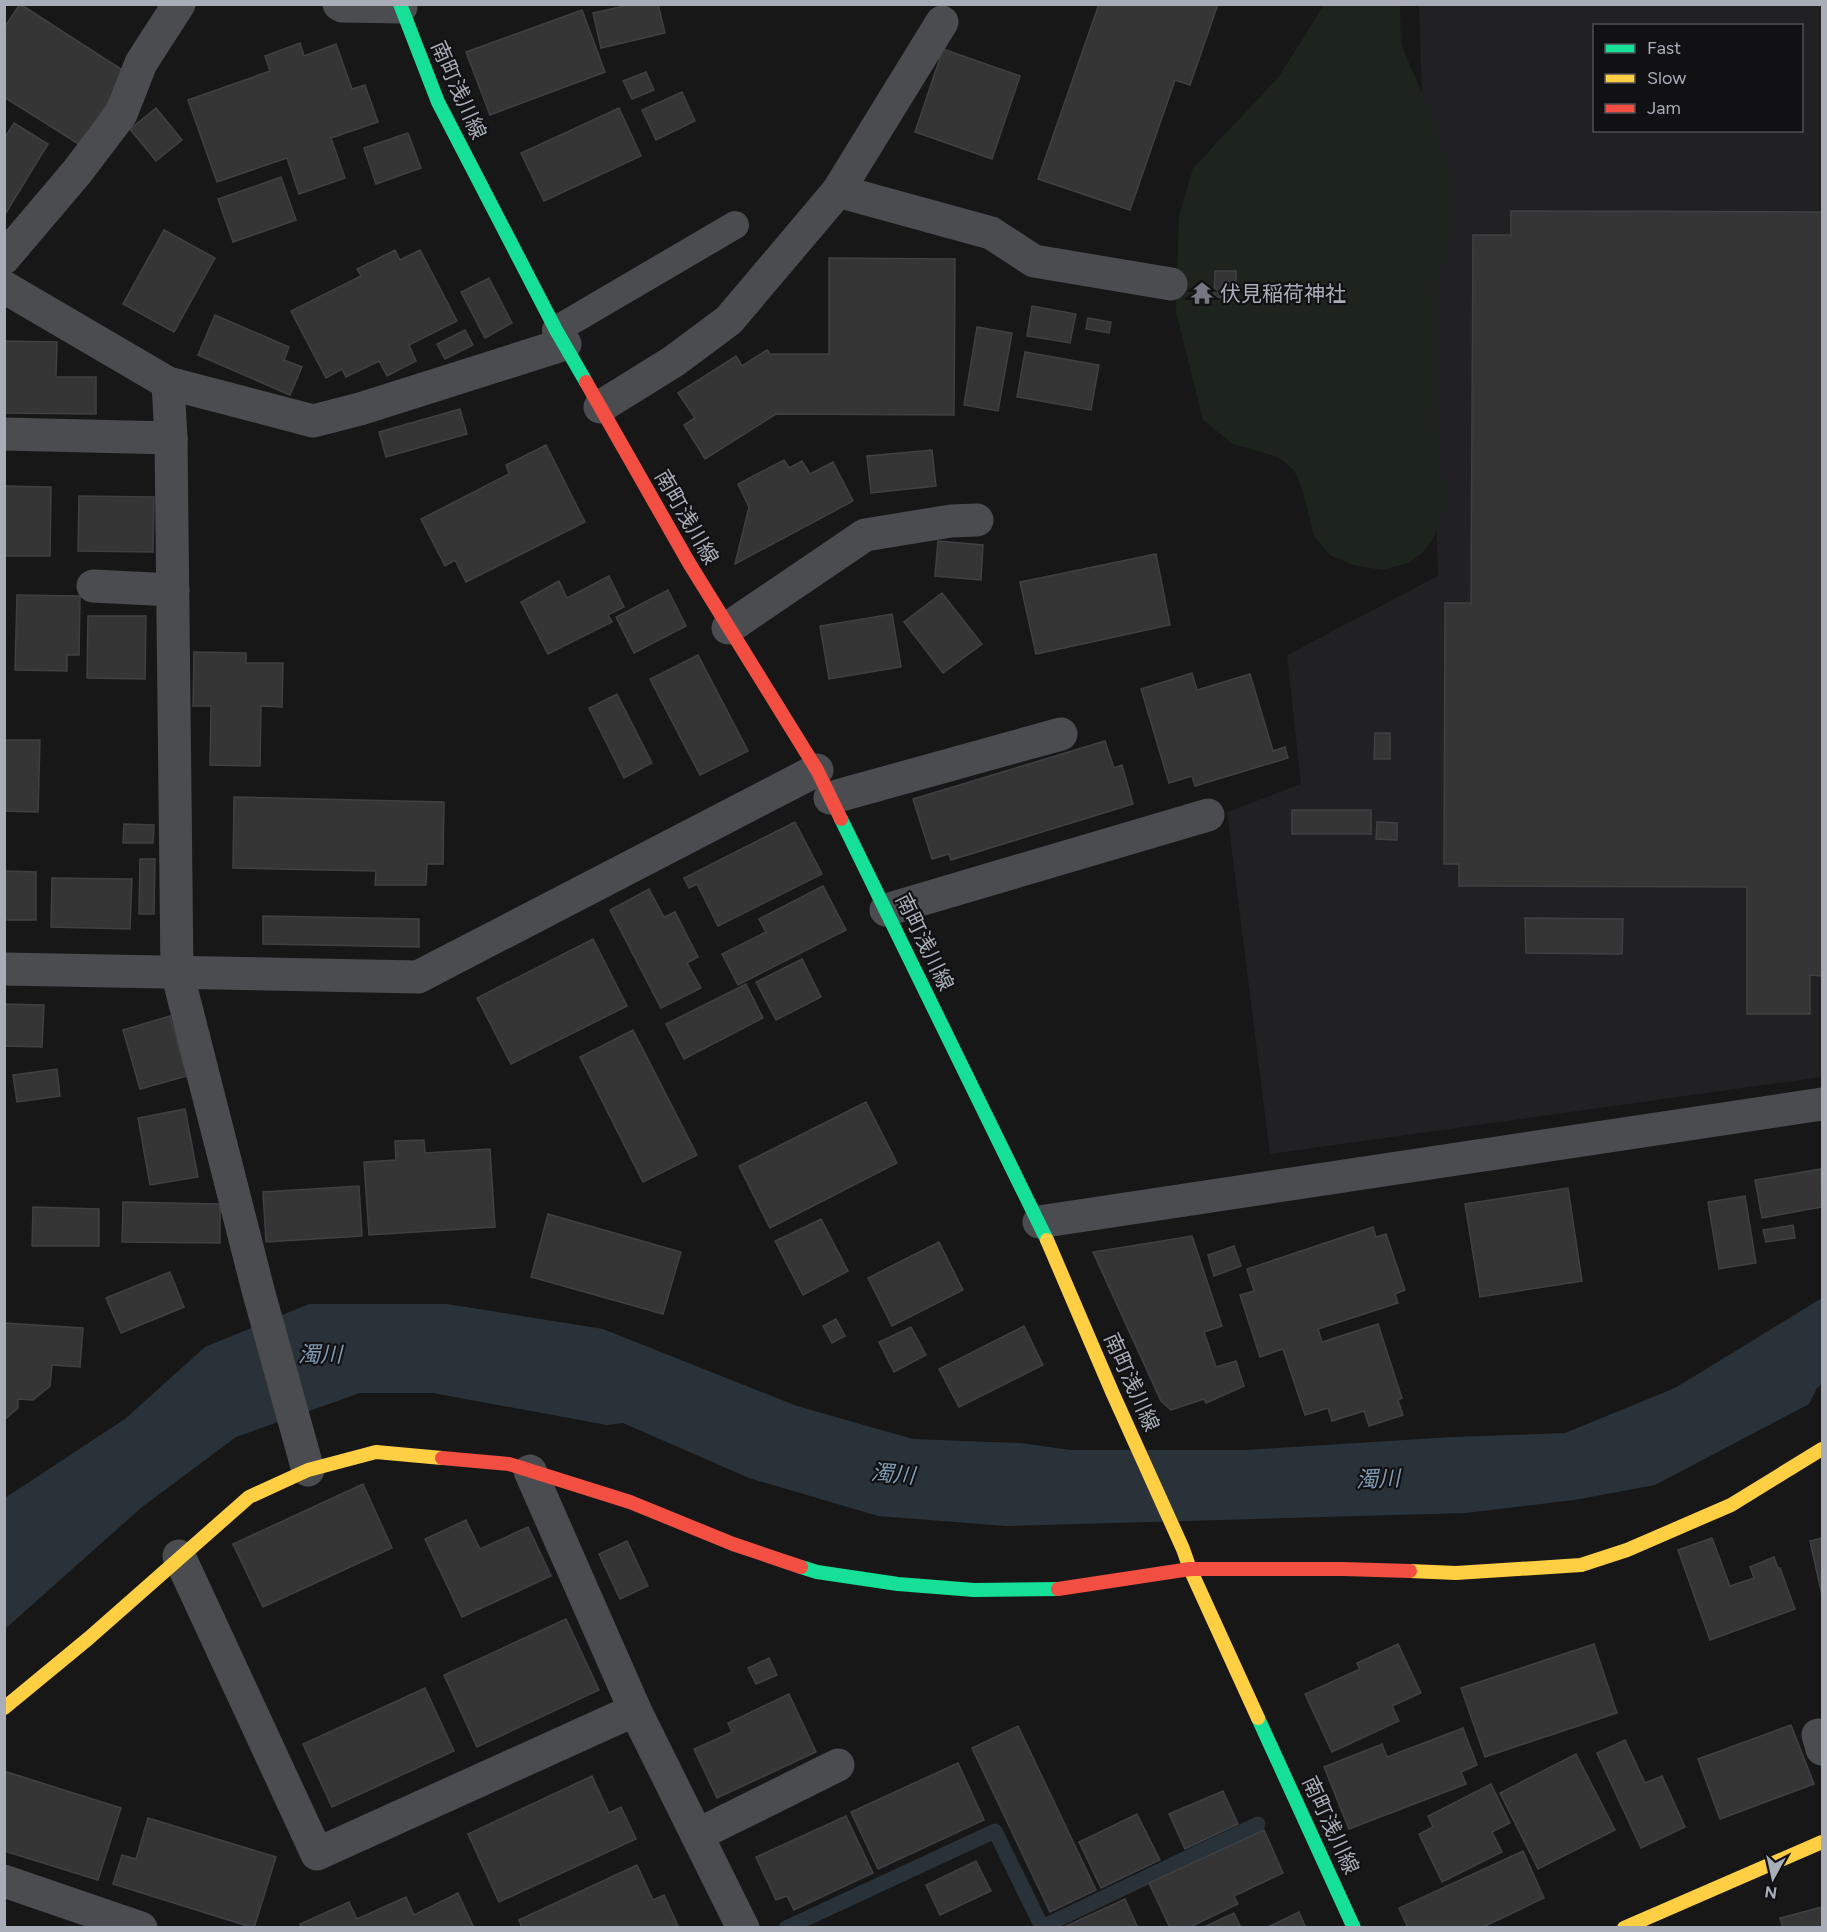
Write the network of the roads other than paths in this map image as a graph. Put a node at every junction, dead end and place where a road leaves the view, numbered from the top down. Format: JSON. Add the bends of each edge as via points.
{"nodes":[{"id":1,"x":179,"y":4,"type":"edge"},
{"id":2,"x":339,"y":4,"type":"edge"},
{"id":3,"x":400,"y":6,"type":"edge"},
{"id":4,"x":942,"y":22,"type":"dead end"},
{"id":5,"x":838,"y":191,"type":"junction"},
{"id":6,"x":735,"y":225,"type":"dead end"},
{"id":7,"x":4,"y":258,"type":"edge"},
{"id":8,"x":1171,"y":284,"type":"dead end"},
{"id":9,"x":4,"y":287,"type":"edge"},
{"id":10,"x":561,"y":337,"type":"junction"},
{"id":11,"x":168,"y":383,"type":"junction"},
{"id":12,"x":600,"y":407,"type":"junction"},
{"id":13,"x":4,"y":434,"type":"edge"},
{"id":14,"x":171,"y":438,"type":"junction"},
{"id":15,"x":977,"y":520,"type":"dead end"},
{"id":16,"x":93,"y":586,"type":"dead end"},
{"id":17,"x":173,"y":590,"type":"junction"},
{"id":18,"x":728,"y":628,"type":"junction"},
{"id":19,"x":1061,"y":734,"type":"dead end"},
{"id":20,"x":824,"y":784,"type":"junction"},
{"id":21,"x":1208,"y":815,"type":"dead end"},
{"id":22,"x":886,"y":910,"type":"junction"},
{"id":23,"x":4,"y":969,"type":"edge"},
{"id":24,"x":177,"y":972,"type":"junction"},
{"id":25,"x":1822,"y":1104,"type":"edge"},
{"id":26,"x":1039,"y":1222,"type":"junction"},
{"id":27,"x":1822,"y":1449,"type":"edge"},
{"id":28,"x":306,"y":1464,"type":"junction"},
{"id":29,"x":530,"y":1471,"type":"junction"},
{"id":30,"x":179,"y":1556,"type":"junction"},
{"id":31,"x":1190,"y":1569,"type":"junction"},
{"id":32,"x":4,"y":1708,"type":"edge"},
{"id":33,"x":635,"y":1710,"type":"junction"},
{"id":34,"x":838,"y":1765,"type":"dead end"},
{"id":35,"x":697,"y":1835,"type":"junction"},
{"id":36,"x":1822,"y":1842,"type":"edge"},
{"id":37,"x":4,"y":1881,"type":"edge"},
{"id":38,"x":141,"y":1928,"type":"edge"},
{"id":39,"x":743,"y":1928,"type":"edge"},
{"id":40,"x":1354,"y":1928,"type":"edge"},
{"id":41,"x":1624,"y":1928,"type":"edge"}],
"edges":[{"from":1,"to":7,"type":"street","via":[[141,63],[121,114]]},
{"from":2,"to":3,"type":"street"},
{"from":3,"to":10,"type":"street","name":"南町浅川線","via":[[438,102]]},
{"from":4,"to":5,"type":"street"},
{"from":5,"to":8,"type":"street","via":[[991,233],[1034,261]]},
{"from":5,"to":12,"type":"street","via":[[729,320],[674,361]]},
{"from":6,"to":10,"type":"lane"},
{"from":9,"to":11,"type":"street"},
{"from":10,"to":11,"type":"street","via":[[360,409],[314,421]]},
{"from":10,"to":12,"type":"street","name":"南町浅川線"},
{"from":11,"to":14,"type":"street"},
{"from":12,"to":18,"type":"street","name":"南町浅川線"},
{"from":13,"to":14,"type":"street"},
{"from":14,"to":17,"type":"street"},
{"from":15,"to":18,"type":"street","via":[[865,535]]},
{"from":16,"to":17,"type":"street"},
{"from":17,"to":24,"type":"street"},
{"from":18,"to":20,"type":"street","name":"南町浅川線"},
{"from":19,"to":20,"type":"street"},
{"from":20,"to":22,"type":"street","name":"南町浅川線"},
{"from":20,"to":24,"type":"street","via":[[418,977]]},
{"from":21,"to":22,"type":"street"},
{"from":22,"to":26,"type":"street","name":"南町浅川線"},
{"from":23,"to":24,"type":"street"},
{"from":24,"to":28,"type":"street"},
{"from":25,"to":26,"type":"street"},
{"from":26,"to":31,"type":"street","name":"南町浅川線"},
{"from":27,"to":31,"type":"street","via":[[1731,1505],[1627,1550],[1581,1565],[1456,1573]]},
{"from":28,"to":29,"type":"street","via":[[376,1452],[509,1464]]},
{"from":28,"to":30,"type":"street","via":[[249,1497]]},
{"from":29,"to":31,"type":"street","via":[[630,1502],[733,1544],[817,1572],[886,1583],[974,1590],[1059,1589]]},
{"from":29,"to":33,"type":"street"},
{"from":30,"to":32,"type":"street"},
{"from":30,"to":33,"type":"street","via":[[317,1854]]},
{"from":31,"to":40,"type":"street","name":"南町浅川線"},
{"from":33,"to":35,"type":"street"},
{"from":34,"to":35,"type":"street"},
{"from":35,"to":39,"type":"street"},
{"from":36,"to":41,"type":"street"},
{"from":37,"to":38,"type":"street"}]}
